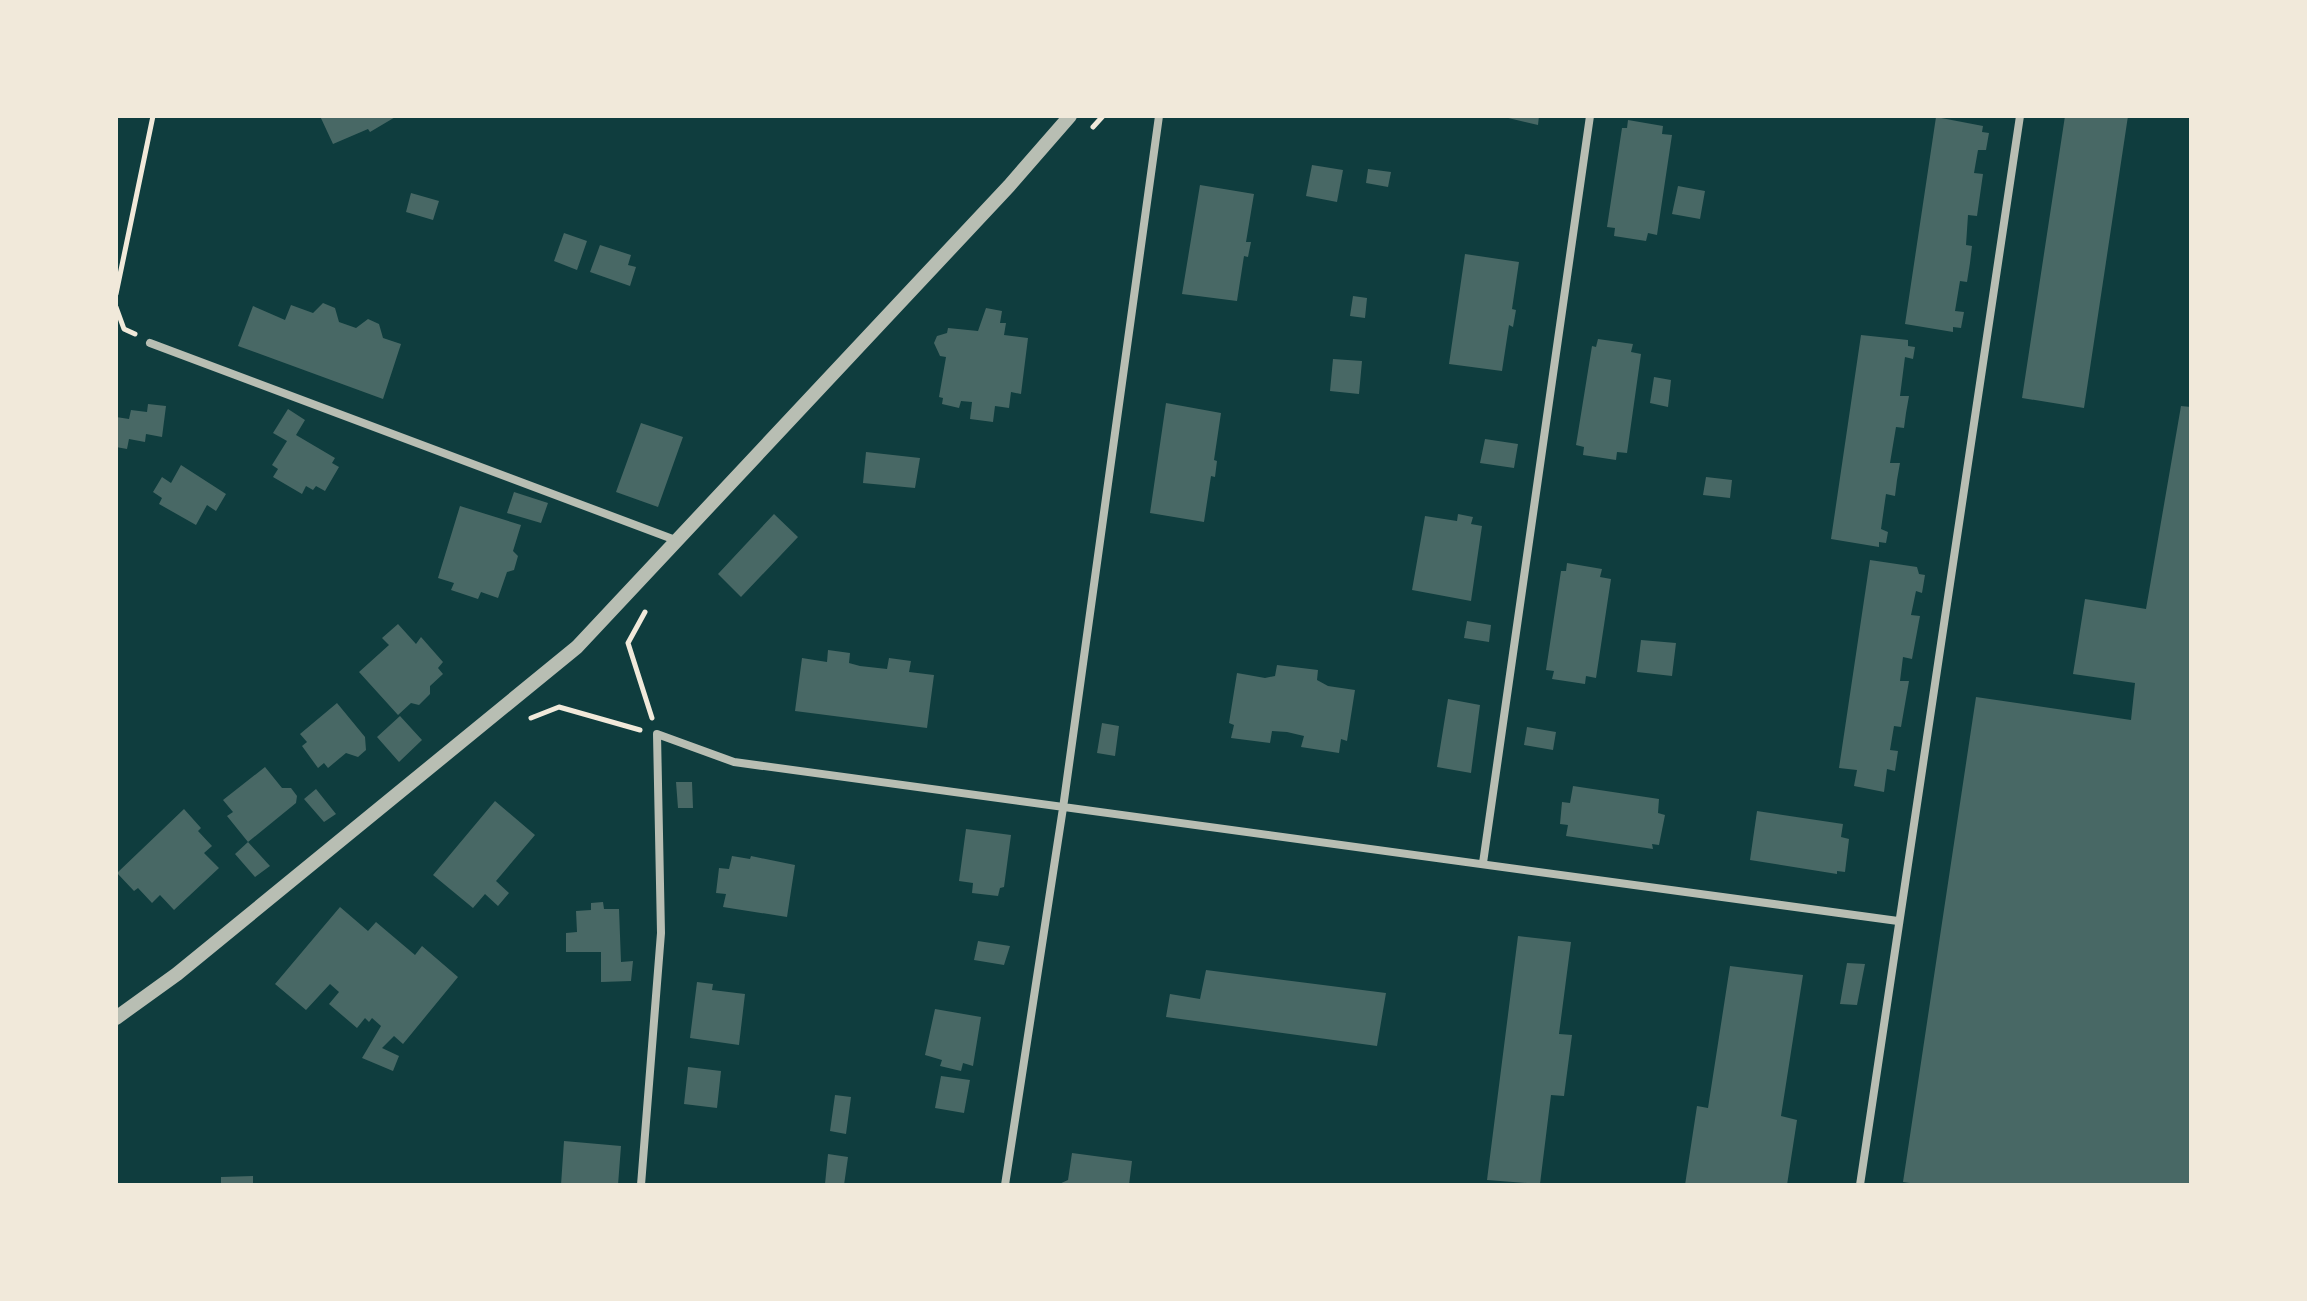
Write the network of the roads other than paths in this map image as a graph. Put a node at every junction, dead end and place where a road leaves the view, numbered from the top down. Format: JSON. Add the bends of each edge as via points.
{"nodes":[{"id":1,"x":1070,"y":116,"type":"edge"},
{"id":2,"x":1159,"y":116,"type":"edge"},
{"id":3,"x":1590,"y":116,"type":"edge"},
{"id":4,"x":2020,"y":116,"type":"edge"},
{"id":5,"x":150,"y":343,"type":"road end"},
{"id":6,"x":678,"y":541,"type":"junction"},
{"id":7,"x":1063,"y":808,"type":"junction"},
{"id":8,"x":1483,"y":863,"type":"junction"},
{"id":9,"x":1898,"y":921,"type":"junction"},
{"id":10,"x":116,"y":1018,"type":"edge"},
{"id":11,"x":641,"y":1185,"type":"edge"},
{"id":12,"x":1005,"y":1185,"type":"edge"},
{"id":13,"x":1860,"y":1185,"type":"edge"}],
"edges":[{"from":1,"to":6,"type":"street"},
{"from":2,"to":7,"type":"street"},
{"from":3,"to":8,"type":"street"},
{"from":4,"to":9,"type":"street"},
{"from":5,"to":6,"type":"street"},
{"from":6,"to":10,"type":"street","via":[[577,647]]},
{"from":7,"to":8,"type":"street"},
{"from":7,"to":11,"type":"street","via":[[734,762],[657,734],[661,933]]},
{"from":7,"to":12,"type":"street"},
{"from":8,"to":9,"type":"street"},
{"from":9,"to":13,"type":"street"}]}
